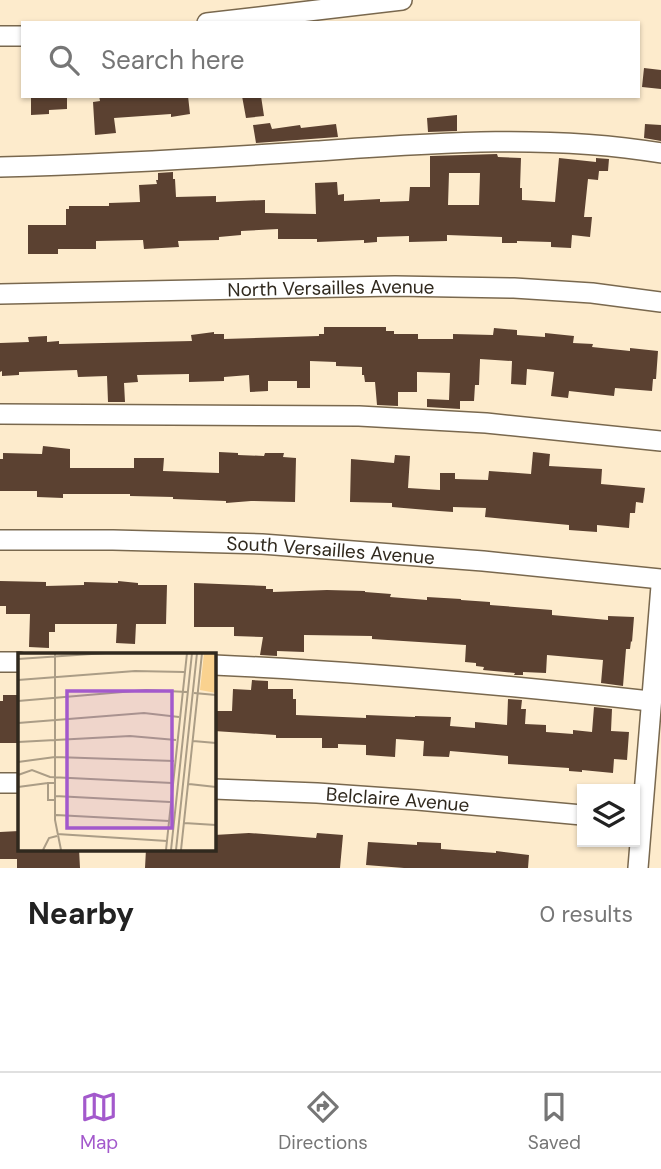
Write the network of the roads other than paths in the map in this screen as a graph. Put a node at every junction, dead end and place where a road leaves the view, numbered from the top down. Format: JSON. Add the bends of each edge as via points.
{"nodes":[{"id":1,"x":402,"y":0,"type":"edge"},
{"id":2,"x":224,"y":21,"type":"edge"},
{"id":3,"x":0,"y":36,"type":"edge"},
{"id":4,"x":21,"y":36,"type":"edge"},
{"id":5,"x":661,"y":152,"type":"edge"},
{"id":6,"x":0,"y":167,"type":"edge"},
{"id":7,"x":0,"y":294,"type":"edge"},
{"id":8,"x":661,"y":302,"type":"edge"},
{"id":9,"x":0,"y":414,"type":"edge"},
{"id":10,"x":661,"y":442,"type":"edge"},
{"id":11,"x":0,"y":540,"type":"edge"},
{"id":12,"x":661,"y":579,"type":"edge"},
{"id":13,"x":661,"y":586,"type":"edge"},
{"id":14,"x":0,"y":662,"type":"edge"},
{"id":15,"x":18,"y":662,"type":"edge"},
{"id":16,"x":215,"y":665,"type":"edge"},
{"id":17,"x":650,"y":701,"type":"junction"},
{"id":18,"x":0,"y":783,"type":"edge"},
{"id":19,"x":18,"y":783,"type":"edge"},
{"id":20,"x":215,"y":789,"type":"edge"},
{"id":21,"x":640,"y":810,"type":"edge"},
{"id":22,"x":577,"y":816,"type":"edge"},
{"id":23,"x":638,"y":847,"type":"edge"},
{"id":24,"x":638,"y":868,"type":"edge"}],
"edges":[{"from":1,"to":2,"type":"street"},
{"from":3,"to":4,"type":"street"},
{"from":5,"to":6,"type":"street","via":[[485,141]]},
{"from":7,"to":8,"type":"street","name":"North Versailles Avenue","via":[[395,286],[514,288]]},
{"from":9,"to":10,"type":"street","via":[[359,416],[486,423]]},
{"from":11,"to":12,"type":"street","name":"South Versailles Avenue","via":[[262,544]]},
{"from":13,"to":17,"type":"street"},
{"from":14,"to":15,"type":"street"},
{"from":16,"to":17,"type":"street","via":[[372,673]]},
{"from":17,"to":21,"type":"street"},
{"from":18,"to":19,"type":"street"},
{"from":20,"to":22,"type":"street","name":"Belclaire Avenue","via":[[354,795]]},
{"from":23,"to":24,"type":"street"}]}
